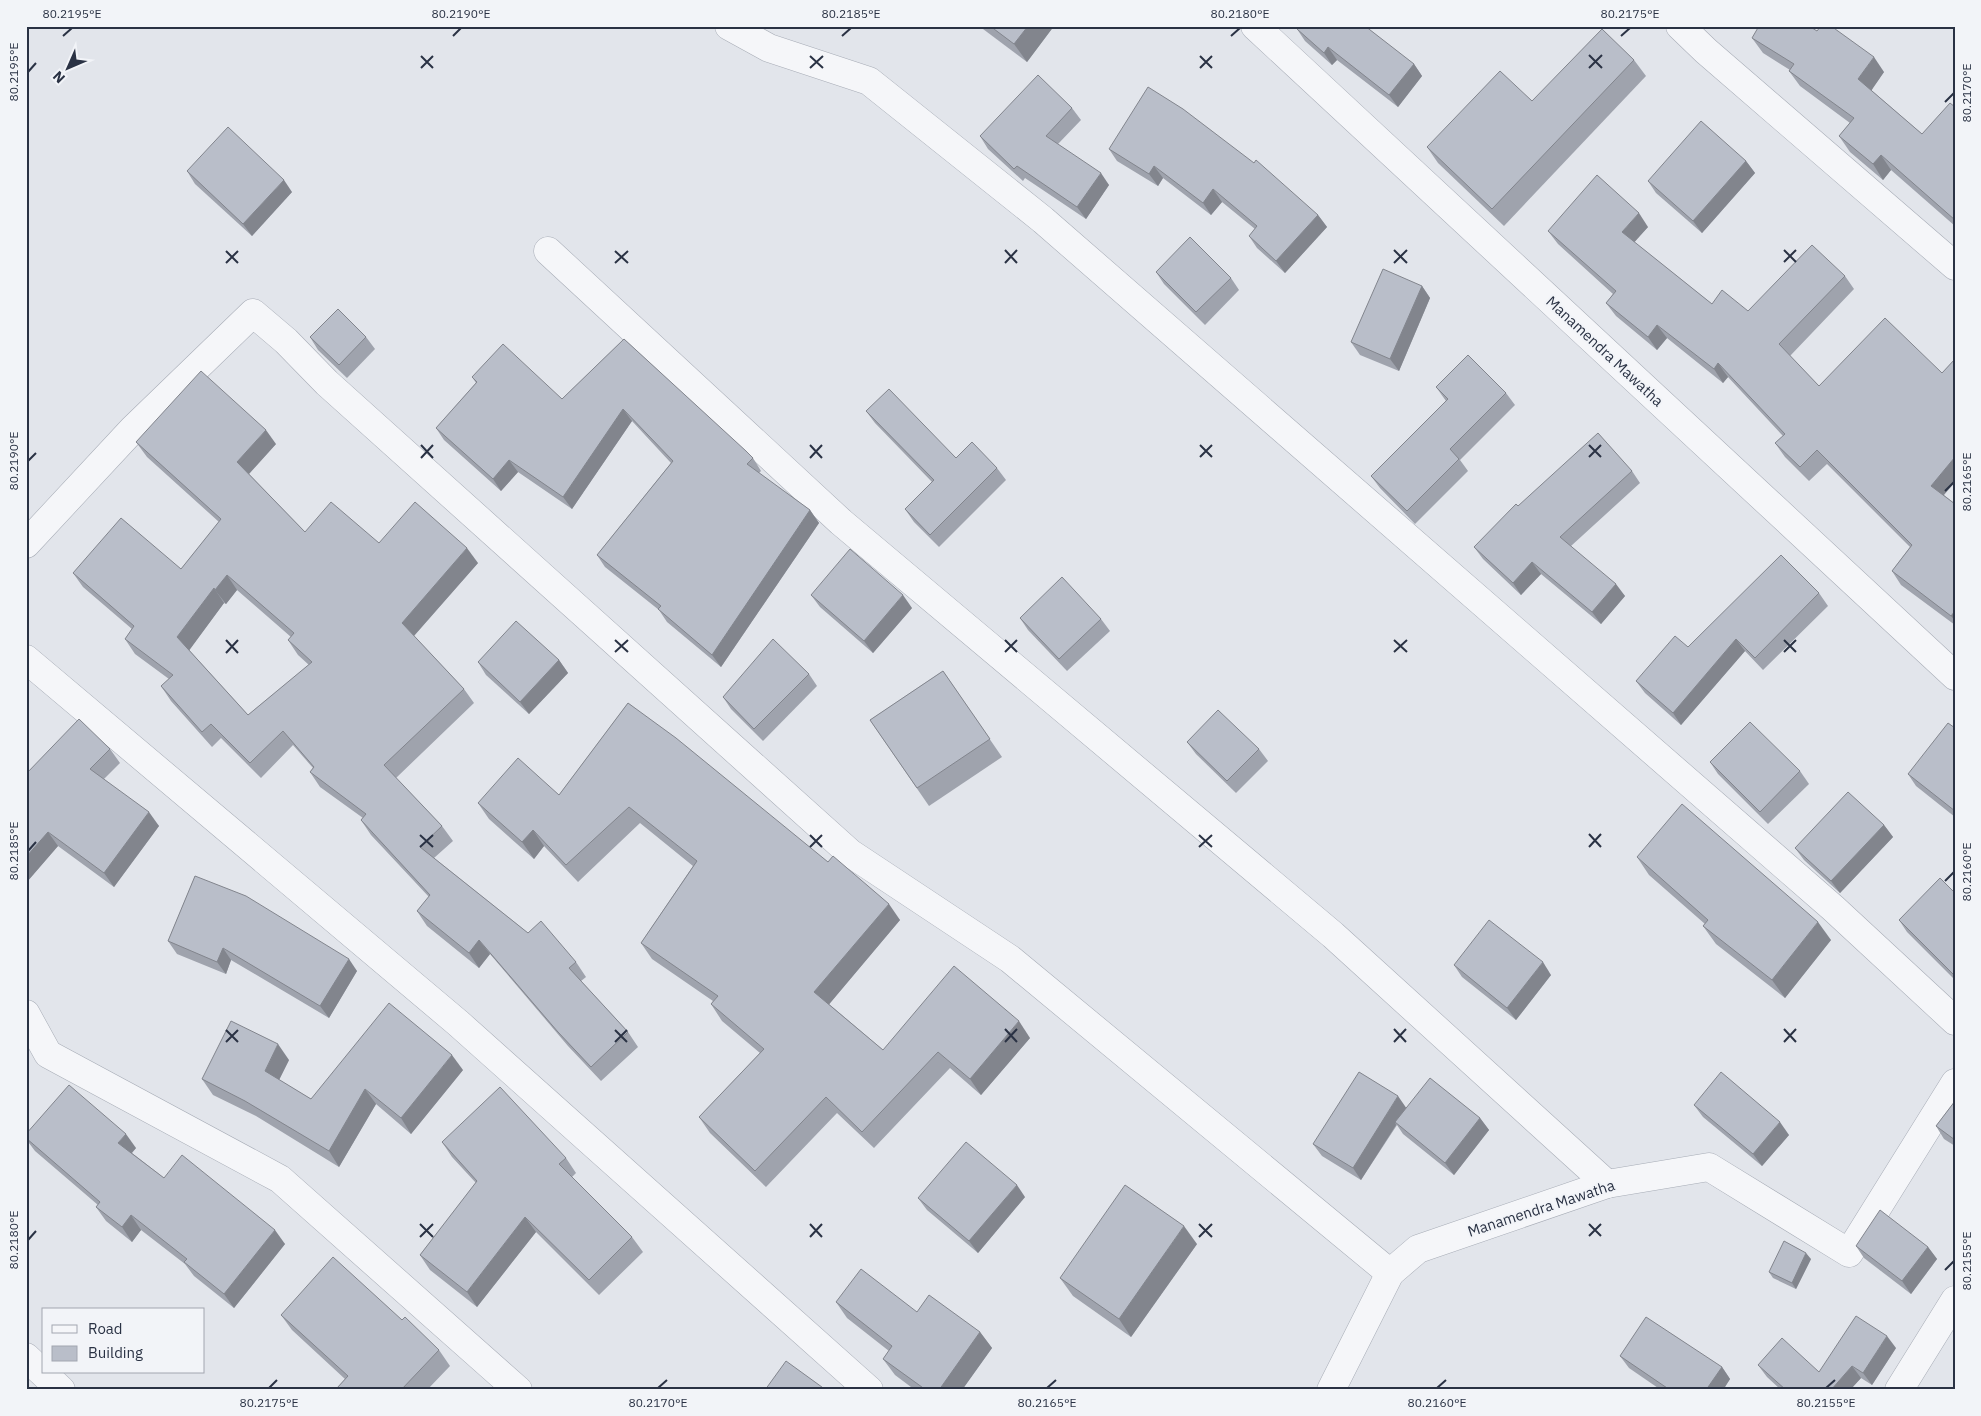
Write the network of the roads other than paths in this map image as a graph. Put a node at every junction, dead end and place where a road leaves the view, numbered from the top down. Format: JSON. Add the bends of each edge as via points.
{"nodes":[{"id":1,"x":729,"y":26,"type":"edge"},
{"id":2,"x":1255,"y":26,"type":"edge"},
{"id":3,"x":1680,"y":26,"type":"edge"},
{"id":4,"x":548,"y":251,"type":"dead end"},
{"id":5,"x":1955,"y":266,"type":"edge"},
{"id":6,"x":26,"y":544,"type":"edge"},
{"id":7,"x":26,"y":659,"type":"edge"},
{"id":8,"x":1955,"y":676,"type":"edge"},
{"id":9,"x":26,"y":1014,"type":"edge"},
{"id":10,"x":1955,"y":1021,"type":"edge"},
{"id":11,"x":1955,"y":1083,"type":"edge"},
{"id":12,"x":1607,"y":1184,"type":"junction"},
{"id":13,"x":1390,"y":1274,"type":"junction"},
{"id":14,"x":1955,"y":1300,"type":"edge"},
{"id":15,"x":26,"y":1357,"type":"edge"},
{"id":16,"x":42,"y":1372,"type":"edge"},
{"id":17,"x":44,"y":1374,"type":"edge"},
{"id":18,"x":61,"y":1390,"type":"edge"},
{"id":19,"x":518,"y":1390,"type":"edge"},
{"id":20,"x":869,"y":1390,"type":"edge"},
{"id":21,"x":1331,"y":1390,"type":"edge"},
{"id":22,"x":1899,"y":1390,"type":"edge"}],
"edges":[{"from":1,"to":10,"type":"street","via":[[769,48],[869,81],[1036,214],[1826,901]]},
{"from":2,"to":8,"type":"street","name":"Manamendra Mawatha"},
{"from":3,"to":5,"type":"street"},
{"from":4,"to":12,"type":"street","via":[[841,522],[1333,935]]},
{"from":6,"to":13,"type":"street","via":[[133,430],[253,313],[850,853],[1010,958]]},
{"from":7,"to":20,"type":"street","via":[[458,1023]]},
{"from":9,"to":19,"type":"street","via":[[48,1054],[280,1179]]},
{"from":11,"to":12,"type":"street","name":"Manamendra Mawatha","via":[[1849,1253],[1709,1167]]},
{"from":12,"to":13,"type":"street","name":"Manamendra Mawatha","via":[[1418,1249]]},
{"from":13,"to":21,"type":"street","name":"Manamendra Mawatha"},
{"from":14,"to":22,"type":"street"},
{"from":15,"to":16,"type":"street"},
{"from":17,"to":18,"type":"street"}]}
